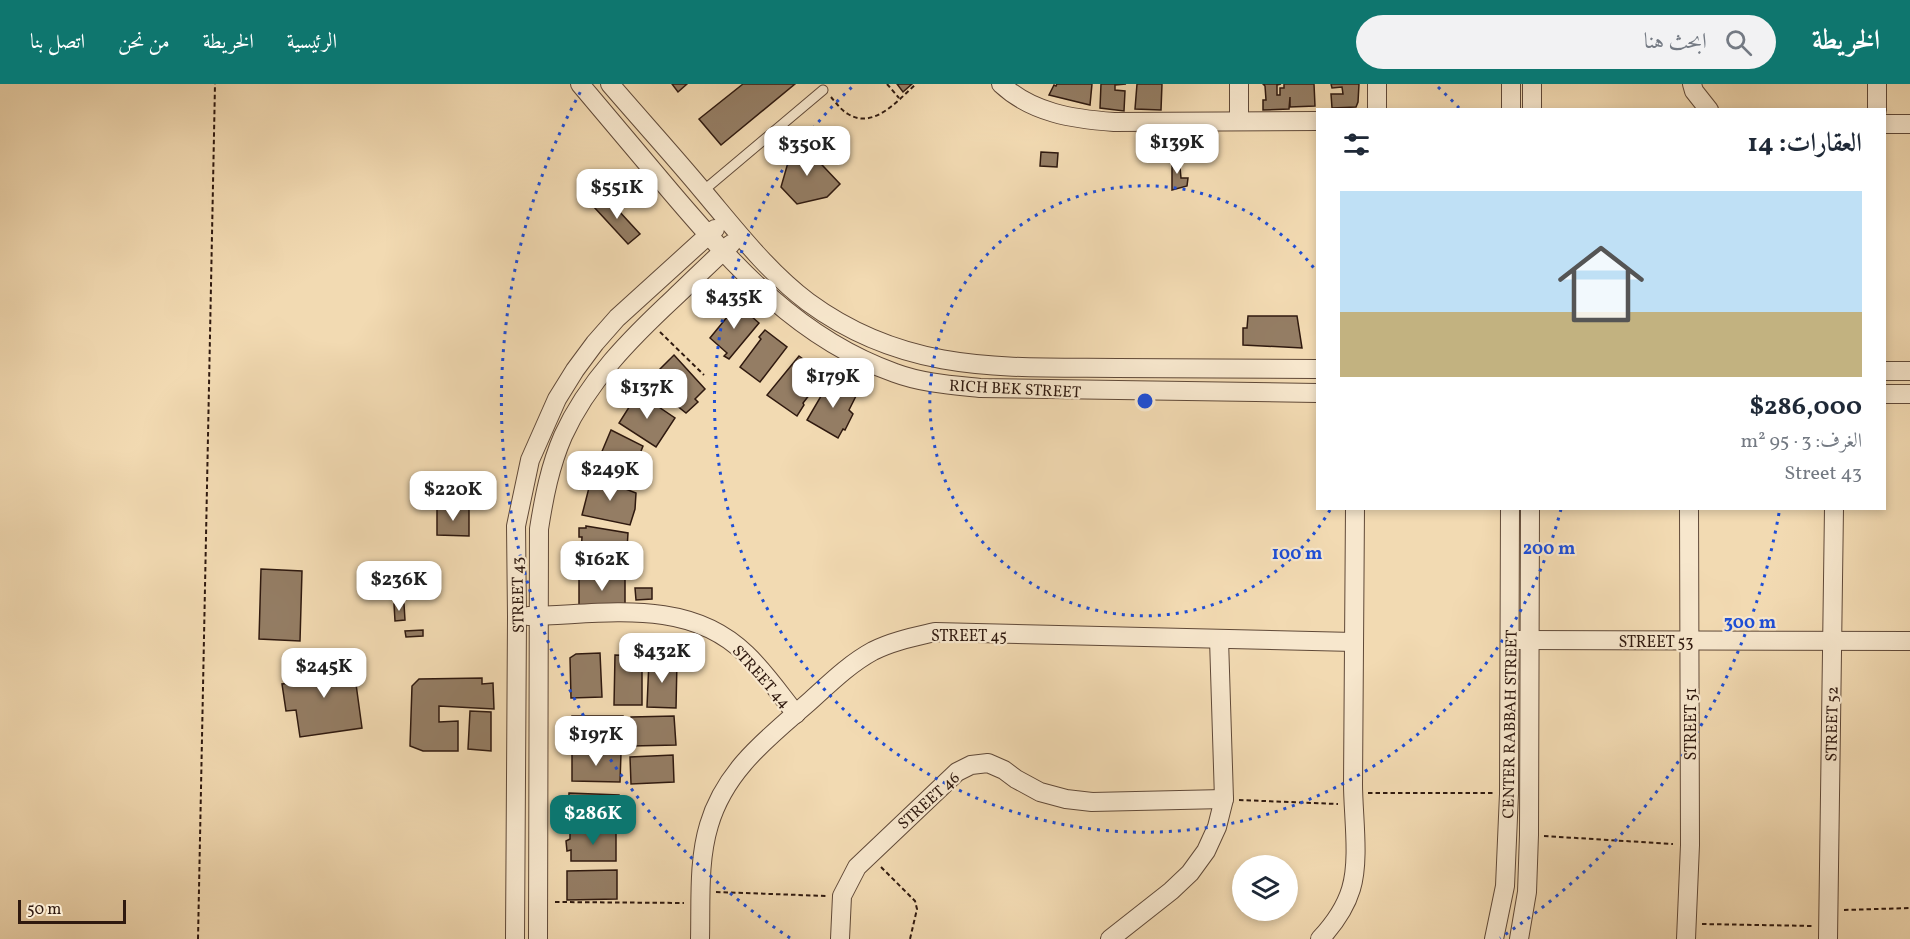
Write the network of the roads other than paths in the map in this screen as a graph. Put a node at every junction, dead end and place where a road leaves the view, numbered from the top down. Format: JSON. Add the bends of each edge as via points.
{"nodes":[{"id":1,"x":580,"y":84,"type":"edge"},
{"id":2,"x":610,"y":84,"type":"edge"},
{"id":3,"x":1001,"y":84,"type":"edge"},
{"id":4,"x":1239,"y":84,"type":"edge"},
{"id":5,"x":1377,"y":84,"type":"edge"},
{"id":6,"x":1512,"y":84,"type":"edge"},
{"id":7,"x":1532,"y":84,"type":"edge"},
{"id":8,"x":1692,"y":84,"type":"edge"},
{"id":9,"x":1877,"y":84,"type":"edge"},
{"id":10,"x":823,"y":90,"type":"road end"},
{"id":11,"x":1377,"y":108,"type":"edge"},
{"id":12,"x":1511,"y":108,"type":"edge"},
{"id":13,"x":1532,"y":108,"type":"edge"},
{"id":14,"x":1707,"y":108,"type":"edge"},
{"id":15,"x":1877,"y":108,"type":"edge"},
{"id":16,"x":1239,"y":121,"type":"junction"},
{"id":17,"x":1316,"y":121,"type":"edge"},
{"id":18,"x":1886,"y":124,"type":"edge"},
{"id":19,"x":1910,"y":124,"type":"edge"},
{"id":20,"x":703,"y":191,"type":"junction"},
{"id":21,"x":726,"y":219,"type":"junction"},
{"id":22,"x":708,"y":235,"type":"junction"},
{"id":23,"x":740,"y":236,"type":"junction"},
{"id":24,"x":723,"y":252,"type":"junction"},
{"id":25,"x":1316,"y":369,"type":"edge"},
{"id":26,"x":1886,"y":371,"type":"edge"},
{"id":27,"x":1910,"y":371,"type":"edge"},
{"id":28,"x":1316,"y":393,"type":"edge"},
{"id":29,"x":1886,"y":394,"type":"edge"},
{"id":30,"x":1910,"y":394,"type":"edge"},
{"id":31,"x":1355,"y":510,"type":"edge"},
{"id":32,"x":1510,"y":510,"type":"edge"},
{"id":33,"x":1530,"y":510,"type":"edge"},
{"id":34,"x":1689,"y":510,"type":"edge"},
{"id":35,"x":1834,"y":510,"type":"edge"},
{"id":36,"x":538,"y":616,"type":"junction"},
{"id":37,"x":518,"y":617,"type":"junction"},
{"id":38,"x":1219,"y":639,"type":"junction"},
{"id":39,"x":1510,"y":640,"type":"junction"},
{"id":40,"x":1529,"y":641,"type":"junction"},
{"id":41,"x":1689,"y":641,"type":"junction"},
{"id":42,"x":1832,"y":641,"type":"junction"},
{"id":43,"x":1910,"y":641,"type":"edge"},
{"id":44,"x":1354,"y":642,"type":"junction"},
{"id":45,"x":796,"y":714,"type":"junction"},
{"id":46,"x":1224,"y":799,"type":"junction"},
{"id":47,"x":1828,"y":925,"type":"edge"},
{"id":48,"x":1686,"y":931,"type":"edge"},
{"id":49,"x":515,"y":939,"type":"edge"},
{"id":50,"x":538,"y":939,"type":"edge"},
{"id":51,"x":700,"y":939,"type":"edge"},
{"id":52,"x":840,"y":939,"type":"edge"},
{"id":53,"x":1110,"y":939,"type":"edge"},
{"id":54,"x":1320,"y":939,"type":"edge"},
{"id":55,"x":1494,"y":939,"type":"edge"},
{"id":56,"x":1519,"y":939,"type":"edge"}],
"edges":[{"from":1,"to":22,"type":"street","name":"RICH BEK STREET"},
{"from":2,"to":20,"type":"street","name":"RICH BEK STREET"},
{"from":3,"to":16,"type":"street","via":[[1028,103],[1055,115],[1083,120]]},
{"from":4,"to":16,"type":"street"},
{"from":5,"to":11,"type":"street"},
{"from":6,"to":12,"type":"street"},
{"from":7,"to":13,"type":"street"},
{"from":8,"to":14,"type":"street"},
{"from":9,"to":15,"type":"street"},
{"from":10,"to":20,"type":"lane"},
{"from":16,"to":17,"type":"street"},
{"from":18,"to":19,"type":"street"},
{"from":20,"to":21,"type":"street","name":"RICH BEK STREET"},
{"from":21,"to":22,"type":"street","name":"STREET 43"},
{"from":21,"to":23,"type":"street","name":"RICH BEK STREET"},
{"from":22,"to":24,"type":"street","name":"RICH BEK STREET"},
{"from":22,"to":37,"type":"street","name":"STREET 43","via":[[617,318],[588,352],[557,399],[534,450],[516,526]]},
{"from":23,"to":24,"type":"street","name":"STREET 43"},
{"from":23,"to":25,"type":"street","name":"RICH BEK STREET","via":[[808,302],[866,336],[929,358],[1027,367]]},
{"from":24,"to":28,"type":"street","name":"RICH BEK STREET","via":[[820,337],[897,374],[939,384],[1011,390]]},
{"from":24,"to":36,"type":"street","name":"STREET 43","via":[[649,321],[596,381],[563,436],[552,466],[539,529]]},
{"from":26,"to":27,"type":"street"},
{"from":29,"to":30,"type":"street"},
{"from":31,"to":44,"type":"street"},
{"from":32,"to":39,"type":"street","name":"CENTER RABBAH STREET"},
{"from":33,"to":40,"type":"street","name":"CENTER RABBAH STREET"},
{"from":34,"to":41,"type":"street","name":"STREET 51"},
{"from":35,"to":42,"type":"street","name":"STREET 52"},
{"from":36,"to":37,"type":"street","name":"STREET 44"},
{"from":36,"to":45,"type":"street","name":"STREET 44","via":[[647,612],[674,615],[700,624],[724,636],[746,654]]},
{"from":36,"to":50,"type":"street","name":"STREET 43"},
{"from":37,"to":49,"type":"street","name":"STREET 43"},
{"from":38,"to":44,"type":"street","name":"STREET 45"},
{"from":38,"to":45,"type":"street","name":"STREET 45","via":[[935,632],[874,651]]},
{"from":38,"to":46,"type":"street"},
{"from":39,"to":40,"type":"street","name":"STREET 53"},
{"from":39,"to":55,"type":"street","name":"CENTER RABBAH STREET","via":[[1505,886]]},
{"from":40,"to":41,"type":"street","name":"STREET 53"},
{"from":40,"to":56,"type":"street","name":"CENTER RABBAH STREET","via":[[1529,835],[1527,892]]},
{"from":41,"to":42,"type":"street","name":"STREET 53"},
{"from":41,"to":48,"type":"street","name":"STREET 51","via":[[1690,845]]},
{"from":42,"to":43,"type":"street","name":"STREET 53"},
{"from":42,"to":47,"type":"street","name":"STREET 52"},
{"from":44,"to":54,"type":"street","via":[[1355,866],[1352,888],[1338,916]]},
{"from":45,"to":51,"type":"street","name":"STREET 45","via":[[738,767],[721,795],[709,825],[703,857]]},
{"from":46,"to":52,"type":"street","name":"STREET 46","via":[[1066,800],[1040,792],[988,763],[971,765],[957,772],[868,854],[848,880],[842,896]]},
{"from":46,"to":53,"type":"street","via":[[1217,827],[1191,873]]}]}
